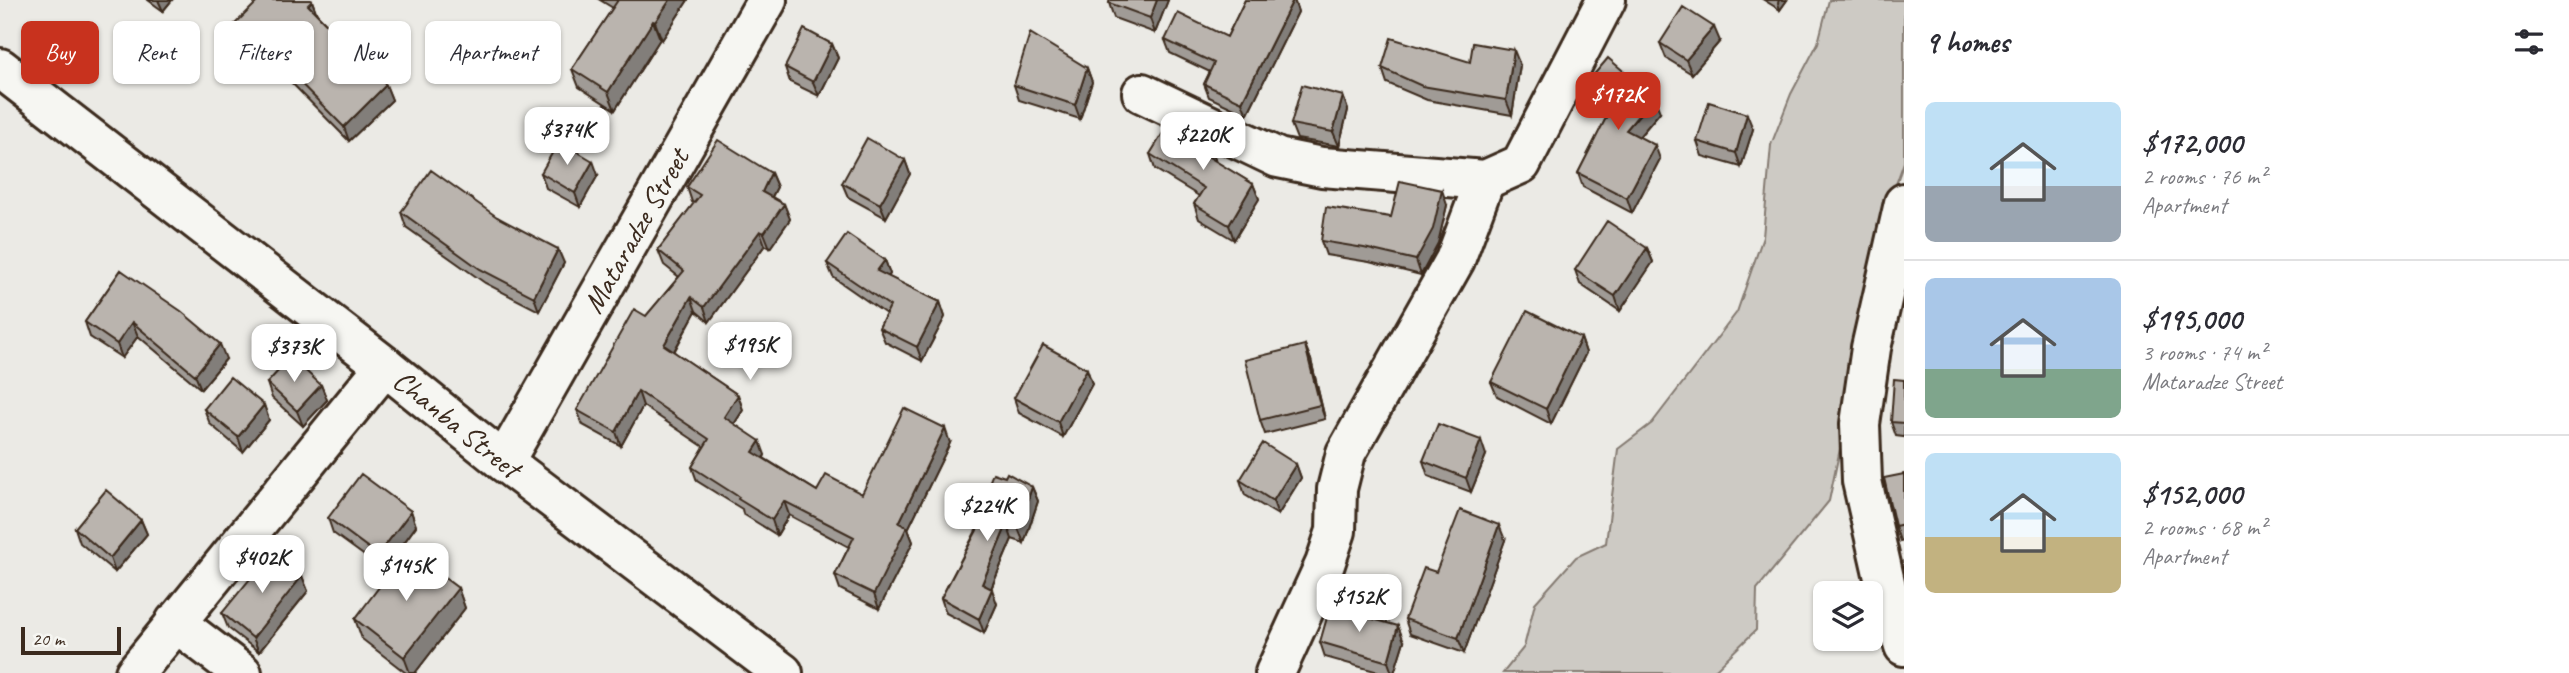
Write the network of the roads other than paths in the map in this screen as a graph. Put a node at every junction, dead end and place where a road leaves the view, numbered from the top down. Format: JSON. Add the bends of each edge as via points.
{"nodes":[{"id":1,"x":766,"y":0,"type":"edge"},
{"id":2,"x":1606,"y":0,"type":"edge"},
{"id":3,"x":0,"y":68,"type":"edge"},
{"id":4,"x":1142,"y":93,"type":"dead end"},
{"id":5,"x":1485,"y":180,"type":"junction"},
{"id":6,"x":1904,"y":203,"type":"edge"},
{"id":7,"x":385,"y":366,"type":"junction"},
{"id":8,"x":504,"y":462,"type":"junction"},
{"id":9,"x":175,"y":622,"type":"junction"},
{"id":10,"x":1904,"y":646,"type":"edge"},
{"id":11,"x":135,"y":673,"type":"edge"},
{"id":12,"x":242,"y":673,"type":"edge"},
{"id":13,"x":783,"y":673,"type":"edge"},
{"id":14,"x":1275,"y":673,"type":"edge"}],
"edges":[{"from":1,"to":8,"type":"street","name":"Mataradze Street"},
{"from":2,"to":5,"type":"street","via":[[1521,164]]},
{"from":3,"to":7,"type":"street","name":"Chanba Street"},
{"from":4,"to":5,"type":"street","via":[[1278,158],[1322,167]]},
{"from":5,"to":14,"type":"street","via":[[1455,260],[1346,453],[1337,489],[1336,531]]},
{"from":6,"to":10,"type":"street","via":[[1871,348],[1860,424],[1862,481],[1886,591]]},
{"from":7,"to":8,"type":"street","name":"Chanba Street"},
{"from":7,"to":9,"type":"street"},
{"from":8,"to":13,"type":"street","name":"Chanba Street"},
{"from":9,"to":11,"type":"street"},
{"from":9,"to":12,"type":"street"}]}
